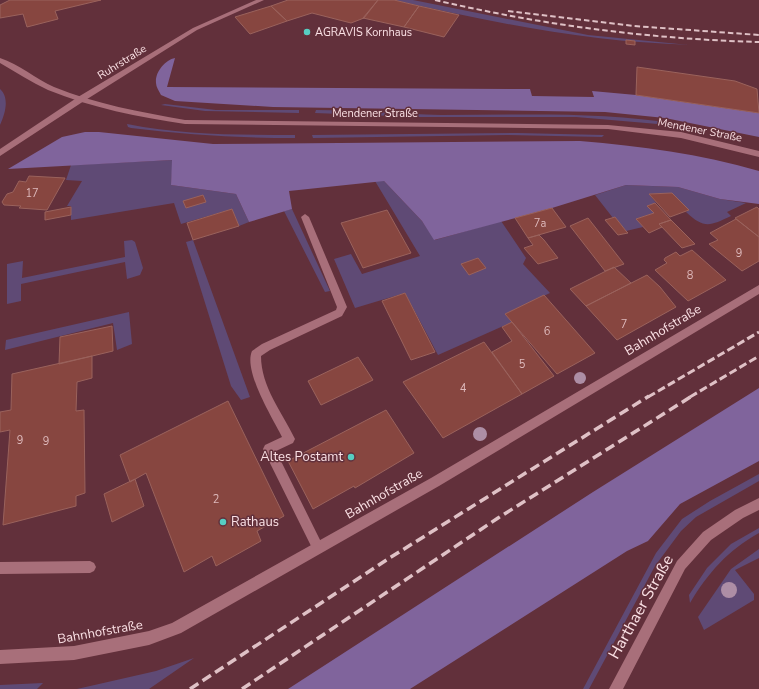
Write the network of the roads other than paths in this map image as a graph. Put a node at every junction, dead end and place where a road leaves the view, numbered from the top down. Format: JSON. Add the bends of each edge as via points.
{"nodes":[{"id":1,"x":261,"y":0,"type":"edge"},
{"id":2,"x":0,"y":60,"type":"edge"},
{"id":3,"x":81,"y":99,"type":"junction"},
{"id":4,"x":0,"y":153,"type":"edge"},
{"id":5,"x":759,"y":154,"type":"edge"},
{"id":6,"x":305,"y":216,"type":"dead end"},
{"id":7,"x":759,"y":290,"type":"edge"},
{"id":8,"x":759,"y":504,"type":"edge"},
{"id":9,"x":318,"y":548,"type":"junction"},
{"id":10,"x":90,"y":567,"type":"dead end"},
{"id":11,"x":0,"y":568,"type":"edge"},
{"id":12,"x":0,"y":657,"type":"edge"},
{"id":13,"x":616,"y":689,"type":"edge"}],
"edges":[{"from":1,"to":3,"type":"street","name":"Ruhrstraße","via":[[195,29]]},
{"from":2,"to":3,"type":"street","name":"Mendener Straße","via":[[50,88]]},
{"from":3,"to":4,"type":"street","name":"Ruhrstraße"},
{"from":3,"to":5,"type":"street","name":"Mendener Straße","via":[[142,116],[185,122],[608,127],[681,135]]},
{"from":6,"to":9,"type":"street","via":[[342,307],[339,313],[266,347],[256,354],[255,365],[262,386],[289,439],[269,449]]},
{"from":7,"to":9,"type":"street","name":"Bahnhofstraße","via":[[435,482]]},
{"from":8,"to":13,"type":"street","name":"Harthaer Straße","via":[[707,536],[681,565]]},
{"from":9,"to":12,"type":"street","name":"Bahnhofstraße","via":[[205,614],[149,638],[74,653]]},
{"from":10,"to":11,"type":"street"}]}
